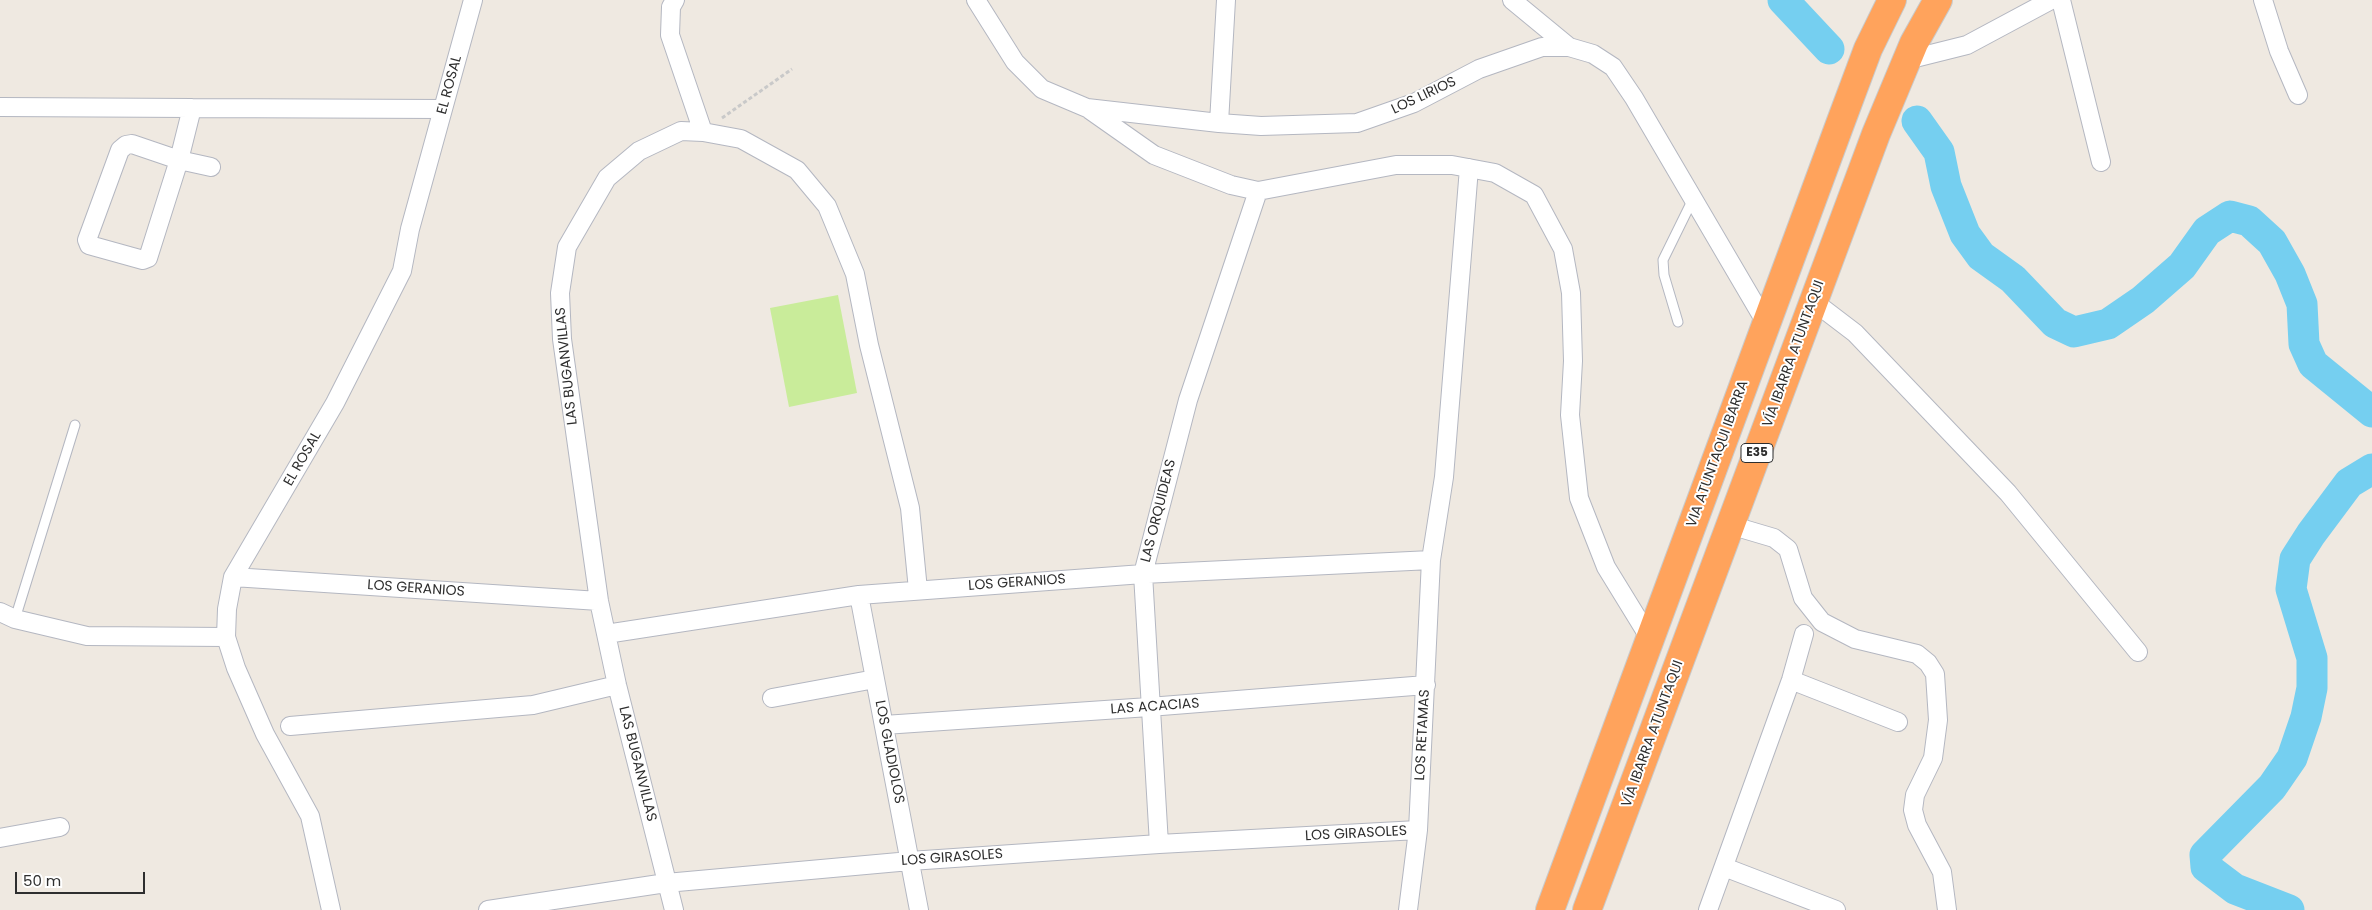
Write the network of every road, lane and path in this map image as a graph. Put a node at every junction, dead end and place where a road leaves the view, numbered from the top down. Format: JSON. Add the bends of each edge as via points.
{"nodes":[{"id":1,"x":473,"y":0,"type":"edge"},
{"id":2,"x":675,"y":0,"type":"edge"},
{"id":3,"x":976,"y":0,"type":"edge"},
{"id":4,"x":1226,"y":0,"type":"edge"},
{"id":5,"x":1512,"y":0,"type":"edge"},
{"id":6,"x":1892,"y":0,"type":"edge"},
{"id":7,"x":1938,"y":0,"type":"edge"},
{"id":8,"x":2051,"y":0,"type":"edge"},
{"id":9,"x":2061,"y":0,"type":"edge"},
{"id":10,"x":2263,"y":0,"type":"edge"},
{"id":11,"x":1569,"y":47,"type":"junction"},
{"id":12,"x":1907,"y":60,"type":"junction"},
{"id":13,"x":792,"y":69,"type":"dead end"},
{"id":14,"x":2298,"y":95,"type":"dead end"},
{"id":15,"x":0,"y":107,"type":"edge"},
{"id":16,"x":192,"y":108,"type":"junction"},
{"id":17,"x":1087,"y":108,"type":"junction"},
{"id":18,"x":443,"y":109,"type":"junction"},
{"id":19,"x":1218,"y":123,"type":"junction"},
{"id":20,"x":703,"y":132,"type":"junction"},
{"id":21,"x":178,"y":160,"type":"junction"},
{"id":22,"x":2101,"y":162,"type":"dead end"},
{"id":23,"x":212,"y":167,"type":"dead end"},
{"id":24,"x":1469,"y":168,"type":"junction"},
{"id":25,"x":1258,"y":191,"type":"junction"},
{"id":26,"x":1694,"y":199,"type":"junction"},
{"id":27,"x":1813,"y":301,"type":"junction"},
{"id":28,"x":1678,"y":322,"type":"dead end"},
{"id":29,"x":1766,"y":323,"type":"junction"},
{"id":30,"x":75,"y":425,"type":"dead end"},
{"id":31,"x":1730,"y":525,"type":"junction"},
{"id":32,"x":1431,"y":560,"type":"junction"},
{"id":33,"x":1143,"y":574,"type":"junction"},
{"id":34,"x":233,"y":577,"type":"junction"},
{"id":35,"x":918,"y":590,"type":"junction"},
{"id":36,"x":859,"y":595,"type":"junction"},
{"id":37,"x":599,"y":601,"type":"junction"},
{"id":38,"x":8,"y":616,"type":"edge"},
{"id":39,"x":606,"y":634,"type":"junction"},
{"id":40,"x":1804,"y":634,"type":"dead end"},
{"id":41,"x":226,"y":637,"type":"junction"},
{"id":42,"x":1649,"y":637,"type":"junction"},
{"id":43,"x":2138,"y":652,"type":"dead end"},
{"id":44,"x":875,"y":679,"type":"junction"},
{"id":45,"x":1790,"y":680,"type":"junction"},
{"id":46,"x":617,"y":685,"type":"junction"},
{"id":47,"x":1426,"y":686,"type":"junction"},
{"id":48,"x":772,"y":698,"type":"dead end"},
{"id":49,"x":1150,"y":707,"type":"junction"},
{"id":50,"x":1898,"y":722,"type":"dead end"},
{"id":51,"x":884,"y":725,"type":"junction"},
{"id":52,"x":290,"y":726,"type":"dead end"},
{"id":53,"x":60,"y":827,"type":"dead end"},
{"id":54,"x":1418,"y":830,"type":"junction"},
{"id":55,"x":0,"y":838,"type":"edge"},
{"id":56,"x":1158,"y":844,"type":"junction"},
{"id":57,"x":910,"y":861,"type":"junction"},
{"id":58,"x":1724,"y":867,"type":"junction"},
{"id":59,"x":666,"y":883,"type":"junction"},
{"id":60,"x":331,"y":910,"type":"edge"},
{"id":61,"x":488,"y":910,"type":"edge"},
{"id":62,"x":674,"y":910,"type":"edge"},
{"id":63,"x":919,"y":910,"type":"edge"},
{"id":64,"x":1408,"y":910,"type":"edge"},
{"id":65,"x":1550,"y":910,"type":"edge"},
{"id":66,"x":1587,"y":910,"type":"edge"},
{"id":67,"x":1708,"y":910,"type":"edge"},
{"id":68,"x":1836,"y":910,"type":"edge"},
{"id":69,"x":1946,"y":910,"type":"edge"}],
"edges":[{"from":1,"to":18,"type":"street","name":"EL ROSAL"},
{"from":2,"to":20,"type":"street","via":[[671,7],[670,35]]},
{"from":3,"to":17,"type":"street","name":"LOS LIRIOS","via":[[1015,62],[1042,89]]},
{"from":4,"to":19,"type":"street"},
{"from":5,"to":11,"type":"street"},
{"from":6,"to":29,"type":"highway","name":"VIA ATUNTAQUI IBARRA","number":"E35","via":[[1865,57]]},
{"from":7,"to":12,"type":"highway","name":"VÍA IBARRA ATUNTAQUI","number":"E35"},
{"from":8,"to":12,"type":"street","via":[[1967,45]]},
{"from":9,"to":22,"type":"street"},
{"from":10,"to":14,"type":"street","via":[[2279,51]]},
{"from":11,"to":19,"type":"street","name":"LOS LIRIOS","via":[[1542,47],[1479,69],[1414,103],[1357,123],[1261,126]]},
{"from":11,"to":26,"type":"street","name":"LOS LIRIOS","via":[[1593,54],[1613,67]]},
{"from":12,"to":27,"type":"highway","name":"VÍA IBARRA ATUNTAQUI","number":"E35"},
{"from":13,"to":20,"type":"path"},
{"from":15,"to":16,"type":"street"},
{"from":16,"to":18,"type":"street"},
{"from":16,"to":21,"type":"street"},
{"from":17,"to":19,"type":"street","name":"LOS LIRIOS"},
{"from":17,"to":25,"type":"street","via":[[1154,155],[1231,185]]},
{"from":18,"to":34,"type":"street","name":"EL ROSAL","via":[[402,270],[335,403]]},
{"from":20,"to":35,"type":"street","name":"LAS BUGANVILLAS","via":[[740,139],[797,170],[827,206],[855,274],[871,354],[910,508]]},
{"from":20,"to":37,"type":"street","name":"LAS BUGANVILLAS","via":[[681,132],[633,156],[608,178],[567,248],[560,293],[562,339]]},
{"from":21,"to":21,"type":"street","via":[[132,144],[120,150],[87,240],[89,245],[142,260],[148,258]]},
{"from":21,"to":23,"type":"street"},
{"from":24,"to":25,"type":"street","via":[[1452,164],[1396,165]]},
{"from":24,"to":32,"type":"street","name":"LOS RETAMAS","via":[[1444,477]]},
{"from":24,"to":42,"type":"street","via":[[1494,173],[1534,195],[1563,249],[1571,293],[1573,361],[1570,415],[1579,498],[1606,567]]},
{"from":25,"to":33,"type":"street","name":"LAS ORQUIDEAS","via":[[1188,400]]},
{"from":26,"to":28,"type":"lane","via":[[1663,260],[1664,275]]},
{"from":26,"to":29,"type":"street","name":"LOS LIRIOS"},
{"from":27,"to":31,"type":"highway","name":"VÍA IBARRA ATUNTAQUI","number":"E35"},
{"from":27,"to":43,"type":"street","via":[[1855,333],[2001,486]]},
{"from":29,"to":42,"type":"highway","name":"VIA ATUNTAQUI IBARRA","number":"E35"},
{"from":30,"to":38,"type":"lane"},
{"from":31,"to":66,"type":"highway","name":"VÍA IBARRA ATUNTAQUI","number":"E35"},
{"from":31,"to":69,"type":"street","via":[[1774,538],[1788,549],[1803,598],[1822,622],[1855,639],[1917,654],[1935,674],[1938,720],[1933,758],[1915,795],[1913,810],[1917,825],[1942,872]]},
{"from":32,"to":33,"type":"street","name":"LOS GERANIOS"},
{"from":32,"to":47,"type":"street","name":"LOS RETAMAS"},
{"from":33,"to":35,"type":"street","name":"LOS GERANIOS"},
{"from":33,"to":49,"type":"street","name":"LAS ORQUIDEAS"},
{"from":34,"to":37,"type":"street","name":"LOS GERANIOS"},
{"from":34,"to":41,"type":"street","name":"EL ROSAL"},
{"from":35,"to":36,"type":"street","name":"LOS GERANIOS"},
{"from":36,"to":39,"type":"street","name":"LOS GERANIOS"},
{"from":36,"to":44,"type":"street","name":"LOS GLADIOLOS"},
{"from":37,"to":39,"type":"street","name":"LAS BUGANVILLAS"},
{"from":38,"to":41,"type":"street","via":[[87,636]]},
{"from":39,"to":46,"type":"street","name":"LAS BUGANVILLAS"},
{"from":40,"to":45,"type":"street"},
{"from":41,"to":60,"type":"street","name":"EL ROSAL","via":[[265,734],[310,816]]},
{"from":42,"to":65,"type":"highway","name":"VIA ATUNTAQUI IBARRA","number":"E35"},
{"from":44,"to":48,"type":"street"},
{"from":44,"to":51,"type":"street","name":"LOS GLADIOLOS"},
{"from":45,"to":50,"type":"street"},
{"from":45,"to":58,"type":"street"},
{"from":46,"to":52,"type":"street","via":[[533,705]]},
{"from":46,"to":59,"type":"street","name":"LAS BUGANVILLAS"},
{"from":47,"to":49,"type":"street","name":"LAS ACACIAS"},
{"from":47,"to":54,"type":"street","name":"LOS RETAMAS"},
{"from":49,"to":51,"type":"street","name":"LAS ACACIAS"},
{"from":49,"to":56,"type":"street","name":"LAS ORQUIDEAS"},
{"from":51,"to":57,"type":"street","name":"LOS GLADIOLOS"},
{"from":53,"to":55,"type":"street"},
{"from":54,"to":56,"type":"street","name":"LOS GIRASOLES"},
{"from":54,"to":64,"type":"street","name":"LOS RETAMAS"},
{"from":56,"to":57,"type":"street","name":"LOS GIRASOLES"},
{"from":57,"to":59,"type":"street","name":"LOS GIRASOLES"},
{"from":57,"to":63,"type":"street","name":"LOS GLADIOLOS"},
{"from":58,"to":67,"type":"street"},
{"from":58,"to":68,"type":"street"},
{"from":59,"to":61,"type":"street","name":"LOS GIRASOLES"},
{"from":59,"to":62,"type":"street","name":"LAS BUGANVILLAS"}]}
